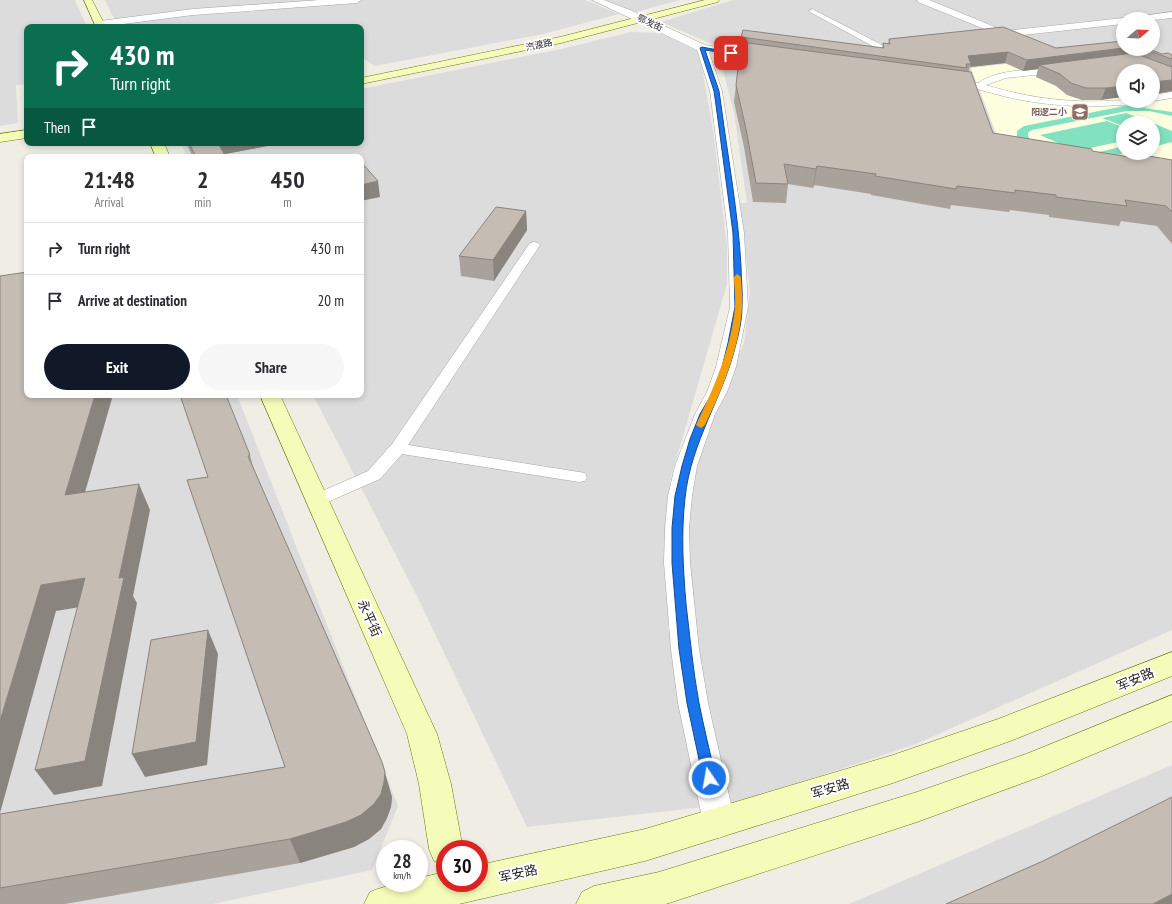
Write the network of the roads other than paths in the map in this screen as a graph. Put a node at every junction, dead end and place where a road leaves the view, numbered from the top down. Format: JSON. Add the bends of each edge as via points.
{"nodes":[{"id":1,"x":88,"y":0,"type":"edge"},
{"id":2,"x":357,"y":0,"type":"edge"},
{"id":3,"x":596,"y":0,"type":"edge"},
{"id":4,"x":696,"y":0,"type":"edge"},
{"id":5,"x":715,"y":0,"type":"edge"},
{"id":6,"x":921,"y":0,"type":"edge"},
{"id":7,"x":812,"y":11,"type":"dead end"},
{"id":8,"x":1172,"y":16,"type":"edge"},
{"id":9,"x":1160,"y":17,"type":"edge"},
{"id":10,"x":639,"y":18,"type":"junction"},
{"id":11,"x":1116,"y":22,"type":"edge"},
{"id":12,"x":100,"y":24,"type":"edge"},
{"id":13,"x":107,"y":24,"type":"edge"},
{"id":14,"x":1004,"y":34,"type":"junction"},
{"id":15,"x":989,"y":36,"type":"edge"},
{"id":16,"x":1018,"y":40,"type":"edge"},
{"id":17,"x":912,"y":44,"type":"edge"},
{"id":18,"x":702,"y":48,"type":"junction"},
{"id":19,"x":777,"y":59,"type":"edge"},
{"id":20,"x":1067,"y":69,"type":"edge"},
{"id":21,"x":364,"y":74,"type":"edge"},
{"id":22,"x":364,"y":80,"type":"edge"},
{"id":23,"x":961,"y":84,"type":"edge"},
{"id":24,"x":981,"y":85,"type":"junction"},
{"id":25,"x":1172,"y":95,"type":"edge"},
{"id":26,"x":1160,"y":97,"type":"edge"},
{"id":27,"x":1116,"y":103,"type":"edge"},
{"id":28,"x":24,"y":127,"type":"edge"},
{"id":29,"x":0,"y":131,"type":"edge"},
{"id":30,"x":24,"y":134,"type":"edge"},
{"id":31,"x":0,"y":138,"type":"edge"},
{"id":32,"x":534,"y":245,"type":"dead end"},
{"id":33,"x":271,"y":398,"type":"edge"},
{"id":34,"x":398,"y":448,"type":"junction"},
{"id":35,"x":580,"y":477,"type":"dead end"},
{"id":36,"x":317,"y":500,"type":"junction"},
{"id":37,"x":1172,"y":664,"type":"edge"},
{"id":38,"x":1172,"y":708,"type":"edge"},
{"id":39,"x":719,"y":822,"type":"junction"},
{"id":40,"x":444,"y":840,"type":"edge"},
{"id":41,"x":488,"y":882,"type":"edge"},
{"id":42,"x":441,"y":892,"type":"edge"},
{"id":43,"x":382,"y":904,"type":"edge"},
{"id":44,"x":594,"y":904,"type":"edge"}],
"edges":[{"from":1,"to":12,"type":"street"},
{"from":2,"to":13,"type":"street","via":[[193,12]]},
{"from":3,"to":10,"type":"street","name":"鄂发街"},
{"from":4,"to":10,"type":"street","name":"汽渡路"},
{"from":5,"to":10,"type":"street","name":"汽渡路"},
{"from":6,"to":14,"type":"street"},
{"from":7,"to":17,"type":"lane","via":[[881,47]]},
{"from":8,"to":9,"type":"street"},
{"from":10,"to":18,"type":"street","name":"鄂发街"},
{"from":10,"to":21,"type":"street","name":"汽渡路"},
{"from":10,"to":22,"type":"street","name":"汽渡路","via":[[561,40]]},
{"from":11,"to":14,"type":"street"},
{"from":14,"to":15,"type":"lane"},
{"from":14,"to":16,"type":"lane"},
{"from":18,"to":19,"type":"street","name":"鄂发街"},
{"from":18,"to":39,"type":"street","via":[[716,91],[736,233],[739,307],[726,367],[694,439],[686,466],[677,528],[677,563],[693,703]]},
{"from":20,"to":24,"type":"lane","via":[[997,78]]},
{"from":23,"to":24,"type":"lane"},
{"from":24,"to":27,"type":"lane","via":[[1012,96],[1069,103]]},
{"from":25,"to":26,"type":"lane"},
{"from":28,"to":29,"type":"street"},
{"from":30,"to":31,"type":"street"},
{"from":32,"to":34,"type":"lane"},
{"from":33,"to":36,"type":"street","name":"永平街"},
{"from":34,"to":35,"type":"lane"},
{"from":34,"to":36,"type":"lane","via":[[374,475]]},
{"from":36,"to":40,"type":"street","name":"永平街","via":[[422,734],[435,784]]},
{"from":37,"to":39,"type":"street","name":"军安路","via":[[966,744]]},
{"from":38,"to":44,"type":"street","via":[[1031,766],[917,807],[659,889]]},
{"from":39,"to":41,"type":"street","name":"军安路","via":[[645,845]]},
{"from":42,"to":43,"type":"street","name":"军安路"}]}
